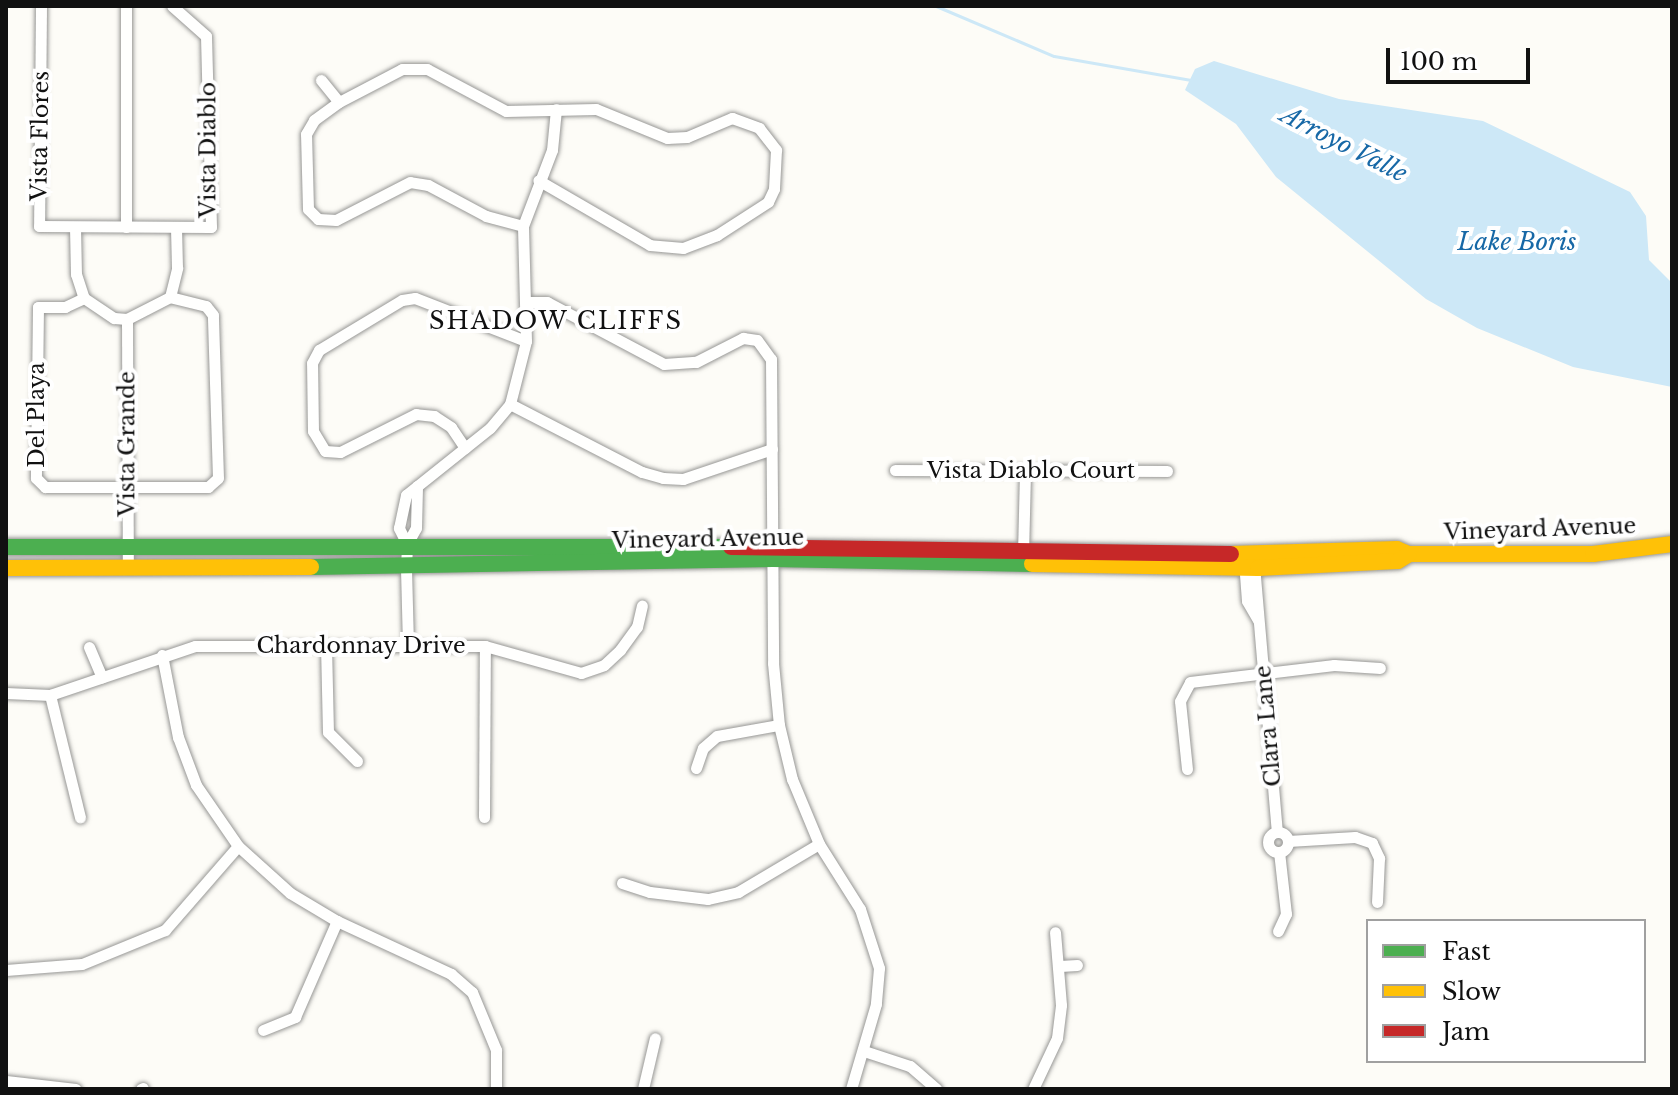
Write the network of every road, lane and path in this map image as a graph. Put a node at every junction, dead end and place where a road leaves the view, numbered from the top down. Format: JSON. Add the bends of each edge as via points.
{"nodes":[{"id":1,"x":41,"y":6,"type":"edge"},
{"id":2,"x":126,"y":6,"type":"edge"},
{"id":3,"x":172,"y":6,"type":"edge"},
{"id":4,"x":321,"y":80,"type":"dead end"},
{"id":5,"x":339,"y":102,"type":"junction"},
{"id":6,"x":556,"y":109,"type":"junction"},
{"id":7,"x":538,"y":180,"type":"junction"},
{"id":8,"x":523,"y":226,"type":"junction"},
{"id":9,"x":75,"y":227,"type":"junction"},
{"id":10,"x":126,"y":227,"type":"junction"},
{"id":11,"x":176,"y":227,"type":"junction"},
{"id":12,"x":170,"y":297,"type":"junction"},
{"id":13,"x":84,"y":298,"type":"junction"},
{"id":14,"x":526,"y":302,"type":"junction"},
{"id":15,"x":127,"y":319,"type":"junction"},
{"id":16,"x":526,"y":341,"type":"junction"},
{"id":17,"x":510,"y":404,"type":"junction"},
{"id":18,"x":465,"y":448,"type":"junction"},
{"id":19,"x":772,"y":449,"type":"junction"},
{"id":20,"x":895,"y":470,"type":"dead end"},
{"id":21,"x":1025,"y":471,"type":"junction"},
{"id":22,"x":1167,"y":471,"type":"dead end"},
{"id":23,"x":126,"y":487,"type":"junction"},
{"id":24,"x":407,"y":544,"type":"junction"},
{"id":25,"x":1672,"y":544,"type":"edge"},
{"id":26,"x":127,"y":545,"type":"junction"},
{"id":27,"x":6,"y":547,"type":"edge"},
{"id":28,"x":773,"y":554,"type":"junction"},
{"id":29,"x":1023,"y":555,"type":"junction"},
{"id":30,"x":1248,"y":564,"type":"junction"},
{"id":31,"x":406,"y":566,"type":"junction"},
{"id":32,"x":6,"y":568,"type":"edge"},
{"id":33,"x":128,"y":568,"type":"junction"},
{"id":34,"x":642,"y":606,"type":"dead end"},
{"id":35,"x":326,"y":645,"type":"junction"},
{"id":36,"x":408,"y":645,"type":"junction"},
{"id":37,"x":485,"y":646,"type":"junction"},
{"id":38,"x":89,"y":647,"type":"dead end"},
{"id":39,"x":162,"y":655,"type":"junction"},
{"id":40,"x":1380,"y":668,"type":"dead end"},
{"id":41,"x":1263,"y":672,"type":"junction"},
{"id":42,"x":102,"y":677,"type":"junction"},
{"id":43,"x":6,"y":693,"type":"edge"},
{"id":44,"x":50,"y":695,"type":"junction"},
{"id":45,"x":779,"y":725,"type":"junction"},
{"id":46,"x":357,"y":761,"type":"dead end"},
{"id":47,"x":696,"y":768,"type":"dead end"},
{"id":48,"x":1187,"y":769,"type":"dead end"},
{"id":49,"x":80,"y":817,"type":"dead end"},
{"id":50,"x":484,"y":817,"type":"dead end"},
{"id":51,"x":1277,"y":832,"type":"junction"},
{"id":52,"x":1288,"y":841,"type":"junction"},
{"id":53,"x":819,"y":844,"type":"junction"},
{"id":54,"x":238,"y":846,"type":"junction"},
{"id":55,"x":1279,"y":852,"type":"junction"},
{"id":56,"x":622,"y":883,"type":"dead end"},
{"id":57,"x":1377,"y":902,"type":"dead end"},
{"id":58,"x":337,"y":921,"type":"junction"},
{"id":59,"x":1278,"y":931,"type":"dead end"},
{"id":60,"x":1055,"y":932,"type":"dead end"},
{"id":61,"x":1077,"y":965,"type":"dead end"},
{"id":62,"x":1060,"y":966,"type":"junction"},
{"id":63,"x":6,"y":970,"type":"edge"},
{"id":64,"x":263,"y":1030,"type":"dead end"},
{"id":65,"x":655,"y":1038,"type":"dead end"},
{"id":66,"x":864,"y":1051,"type":"junction"},
{"id":67,"x":6,"y":1081,"type":"edge"},
{"id":68,"x":76,"y":1089,"type":"edge"},
{"id":69,"x":496,"y":1089,"type":"edge"},
{"id":70,"x":643,"y":1089,"type":"edge"},
{"id":71,"x":851,"y":1089,"type":"edge"},
{"id":72,"x":936,"y":1089,"type":"edge"},
{"id":73,"x":1033,"y":1089,"type":"edge"}],
"edges":[{"from":1,"to":9,"type":"street","name":"Vista Flores","via":[[39,226]]},
{"from":2,"to":10,"type":"street"},
{"from":3,"to":11,"type":"street","name":"Vista Diablo","via":[[206,36],[211,215],[211,227]]},
{"from":4,"to":5,"type":"street"},
{"from":5,"to":6,"type":"street","via":[[402,69],[427,69],[506,111]]},
{"from":5,"to":8,"type":"street","via":[[314,120],[306,134],[308,209],[318,219],[336,220],[410,182],[428,185],[486,216]]},
{"from":6,"to":7,"type":"street","via":[[552,150]]},
{"from":6,"to":7,"type":"street","via":[[608,111],[667,138],[687,137],[732,118],[770,137],[776,150],[774,189],[768,202],[717,235],[666,249],[650,245]]},
{"from":7,"to":8,"type":"street"},
{"from":8,"to":14,"type":"street"},
{"from":9,"to":10,"type":"street","name":"Vista Flores"},
{"from":9,"to":13,"type":"street","via":[[76,274]]},
{"from":10,"to":11,"type":"street","name":"Vista Diablo"},
{"from":11,"to":12,"type":"street","via":[[177,268]]},
{"from":12,"to":15,"type":"street"},
{"from":12,"to":23,"type":"street","via":[[206,306],[213,315],[218,478],[208,487]]},
{"from":13,"to":15,"type":"street","via":[[114,318]]},
{"from":13,"to":23,"type":"street","name":"Del Playa","via":[[65,307],[38,307],[36,478],[45,487]]},
{"from":14,"to":16,"type":"street"},
{"from":14,"to":19,"type":"street","via":[[561,308],[664,364],[682,366],[743,338],[757,340],[771,359]]},
{"from":15,"to":23,"type":"street","name":"Vista Grande"},
{"from":16,"to":17,"type":"street"},
{"from":16,"to":18,"type":"street","via":[[415,298],[402,300],[319,350],[312,363],[313,431],[325,451],[340,452],[416,414],[434,416],[451,427]]},
{"from":17,"to":18,"type":"street"},
{"from":17,"to":19,"type":"street","via":[[663,478],[702,474],[742,455]]},
{"from":18,"to":24,"type":"street","via":[[417,486],[416,528]]},
{"from":19,"to":28,"type":"street"},
{"from":20,"to":21,"type":"street","name":"Vista Diablo Court"},
{"from":21,"to":22,"type":"street","name":"Vista Diablo Court"},
{"from":21,"to":29,"type":"street"},
{"from":23,"to":26,"type":"street","name":"Vista Grande"},
{"from":24,"to":26,"type":"street","name":"Vineyard Avenue"},
{"from":24,"to":28,"type":"street","name":"Vineyard Avenue"},
{"from":24,"to":31,"type":"street"},
{"from":25,"to":30,"type":"street","name":"Vineyard Avenue","via":[[1593,554],[1409,554],[1397,549]]},
{"from":26,"to":27,"type":"street","name":"Vineyard Avenue"},
{"from":26,"to":33,"type":"street","name":"Vista Grande"},
{"from":28,"to":29,"type":"street","name":"Vineyard Avenue"},
{"from":28,"to":31,"type":"street","name":"Vineyard Avenue"},
{"from":28,"to":45,"type":"street"},
{"from":29,"to":30,"type":"street","name":"Vineyard Avenue"},
{"from":30,"to":41,"type":"street","name":"Clara Lane","via":[[1247,601],[1258,620]]},
{"from":31,"to":33,"type":"street","name":"Vineyard Avenue"},
{"from":31,"to":36,"type":"street"},
{"from":32,"to":33,"type":"street","name":"Vineyard Avenue"},
{"from":34,"to":37,"type":"street","name":"Chardonnay Drive","via":[[637,627],[620,650],[604,665],[581,673]]},
{"from":35,"to":36,"type":"street","name":"Chardonnay Drive"},
{"from":35,"to":39,"type":"street","name":"Chardonnay Drive","via":[[195,646]]},
{"from":35,"to":46,"type":"street","via":[[328,732]]},
{"from":36,"to":37,"type":"street","name":"Chardonnay Drive"},
{"from":37,"to":50,"type":"street"},
{"from":38,"to":42,"type":"street"},
{"from":39,"to":42,"type":"street","name":"Chardonnay Drive"},
{"from":39,"to":54,"type":"street","via":[[178,737],[196,785]]},
{"from":40,"to":41,"type":"street","via":[[1334,665]]},
{"from":41,"to":48,"type":"street","via":[[1199,679],[1184,688],[1180,701]]},
{"from":41,"to":51,"type":"street","name":"Clara Lane"},
{"from":42,"to":44,"type":"street","name":"Chardonnay Drive"},
{"from":43,"to":44,"type":"street"},
{"from":44,"to":49,"type":"street"},
{"from":45,"to":47,"type":"street","via":[[717,736],[703,748]]},
{"from":45,"to":53,"type":"street","via":[[792,779]]},
{"from":51,"to":52,"type":"street"},
{"from":51,"to":55,"type":"street","name":"Clara Lane","via":[[1267,844]]},
{"from":52,"to":55,"type":"street"},
{"from":52,"to":57,"type":"street","via":[[1355,837],[1372,843],[1379,858]]},
{"from":53,"to":56,"type":"street","via":[[738,892],[708,899]]},
{"from":53,"to":66,"type":"street","via":[[860,909],[875,944],[876,1004]]},
{"from":54,"to":58,"type":"street","via":[[290,893]]},
{"from":54,"to":63,"type":"street","via":[[165,930],[82,964]]},
{"from":55,"to":59,"type":"street","via":[[1286,914]]},
{"from":58,"to":64,"type":"street","via":[[295,1017]]},
{"from":58,"to":69,"type":"street","via":[[451,974],[472,992],[496,1050]]},
{"from":60,"to":62,"type":"street"},
{"from":61,"to":62,"type":"street"},
{"from":62,"to":73,"type":"street","via":[[1057,1038]]},
{"from":65,"to":70,"type":"street"},
{"from":66,"to":71,"type":"street"},
{"from":66,"to":72,"type":"street","via":[[910,1066]]},
{"from":67,"to":68,"type":"street"}]}
